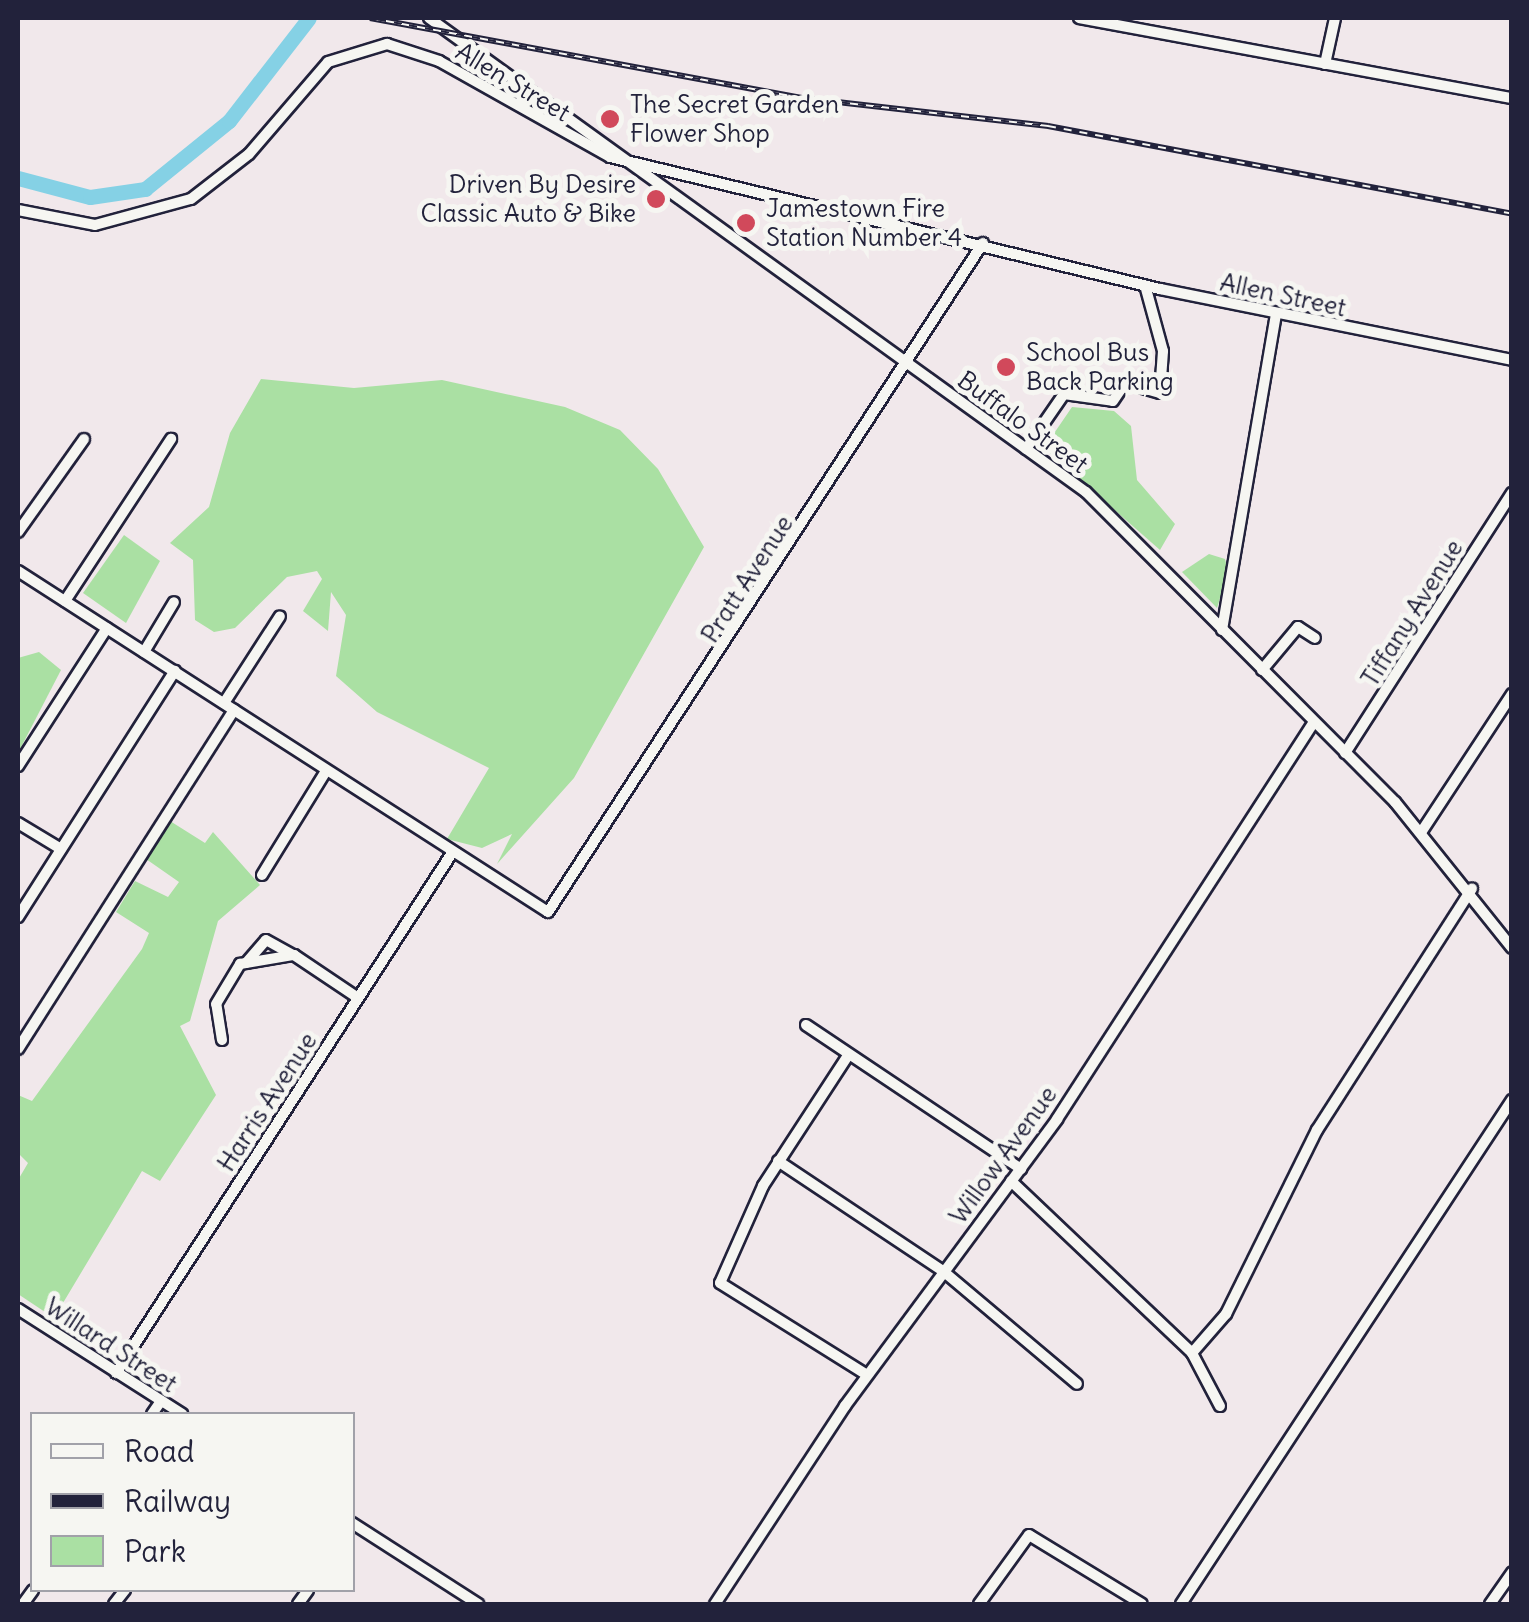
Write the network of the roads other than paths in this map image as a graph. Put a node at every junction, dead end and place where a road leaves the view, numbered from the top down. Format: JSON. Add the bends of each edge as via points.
{"nodes":[{"id":1,"x":428,"y":18,"type":"edge"},
{"id":2,"x":1078,"y":18,"type":"edge"},
{"id":3,"x":1335,"y":18,"type":"edge"},
{"id":4,"x":1324,"y":64,"type":"junction"},
{"id":5,"x":1512,"y":98,"type":"edge"},
{"id":6,"x":584,"y":129,"type":"junction"},
{"id":7,"x":576,"y":143,"type":"junction"},
{"id":8,"x":629,"y":161,"type":"junction"},
{"id":9,"x":18,"y":210,"type":"edge"},
{"id":10,"x":982,"y":244,"type":"junction"},
{"id":11,"x":1144,"y":285,"type":"junction"},
{"id":12,"x":1276,"y":315,"type":"junction"},
{"id":13,"x":1512,"y":360,"type":"edge"},
{"id":14,"x":910,"y":365,"type":"junction"},
{"id":15,"x":84,"y":439,"type":"dead end"},
{"id":16,"x":171,"y":439,"type":"dead end"},
{"id":17,"x":1026,"y":449,"type":"junction"},
{"id":18,"x":1512,"y":493,"type":"edge"},
{"id":19,"x":18,"y":532,"type":"edge"},
{"id":20,"x":18,"y":571,"type":"edge"},
{"id":21,"x":65,"y":601,"type":"junction"},
{"id":22,"x":174,"y":602,"type":"dead end"},
{"id":23,"x":280,"y":616,"type":"dead end"},
{"id":24,"x":107,"y":628,"type":"junction"},
{"id":25,"x":1222,"y":630,"type":"junction"},
{"id":26,"x":1315,"y":638,"type":"dead end"},
{"id":27,"x":144,"y":652,"type":"junction"},
{"id":28,"x":1262,"y":670,"type":"junction"},
{"id":29,"x":174,"y":671,"type":"junction"},
{"id":30,"x":1512,"y":694,"type":"edge"},
{"id":31,"x":224,"y":703,"type":"junction"},
{"id":32,"x":234,"y":710,"type":"junction"},
{"id":33,"x":1314,"y":722,"type":"junction"},
{"id":34,"x":1345,"y":753,"type":"junction"},
{"id":35,"x":18,"y":766,"type":"edge"},
{"id":36,"x":326,"y":771,"type":"junction"},
{"id":37,"x":18,"y":822,"type":"edge"},
{"id":38,"x":1422,"y":831,"type":"junction"},
{"id":39,"x":61,"y":849,"type":"junction"},
{"id":40,"x":452,"y":853,"type":"junction"},
{"id":41,"x":262,"y":875,"type":"dead end"},
{"id":42,"x":1472,"y":888,"type":"junction"},
{"id":43,"x":18,"y":917,"type":"edge"},
{"id":44,"x":1512,"y":948,"type":"edge"},
{"id":45,"x":294,"y":955,"type":"junction"},
{"id":46,"x":246,"y":963,"type":"junction"},
{"id":47,"x":358,"y":998,"type":"junction"},
{"id":48,"x":806,"y":1025,"type":"dead end"},
{"id":49,"x":222,"y":1040,"type":"dead end"},
{"id":50,"x":18,"y":1049,"type":"edge"},
{"id":51,"x":847,"y":1057,"type":"junction"},
{"id":52,"x":1512,"y":1100,"type":"edge"},
{"id":53,"x":778,"y":1161,"type":"junction"},
{"id":54,"x":1021,"y":1169,"type":"junction"},
{"id":55,"x":1011,"y":1182,"type":"junction"},
{"id":56,"x":943,"y":1271,"type":"junction"},
{"id":57,"x":18,"y":1309,"type":"edge"},
{"id":58,"x":1192,"y":1353,"type":"junction"},
{"id":59,"x":116,"y":1373,"type":"junction"},
{"id":60,"x":867,"y":1375,"type":"junction"},
{"id":61,"x":1077,"y":1384,"type":"dead end"},
{"id":62,"x":161,"y":1402,"type":"junction"},
{"id":63,"x":1220,"y":1406,"type":"dead end"},
{"id":64,"x":154,"y":1412,"type":"edge"},
{"id":65,"x":178,"y":1412,"type":"edge"},
{"id":66,"x":355,"y":1525,"type":"edge"},
{"id":67,"x":1512,"y":1572,"type":"edge"},
{"id":68,"x":478,"y":1604,"type":"edge"},
{"id":69,"x":715,"y":1604,"type":"edge"},
{"id":70,"x":980,"y":1604,"type":"edge"},
{"id":71,"x":1142,"y":1604,"type":"edge"},
{"id":72,"x":1181,"y":1604,"type":"edge"},
{"id":73,"x":1490,"y":1604,"type":"edge"}],
"edges":[{"from":1,"to":6,"type":"street","name":"Buffalo Street"},
{"from":2,"to":4,"type":"street"},
{"from":3,"to":4,"type":"street"},
{"from":4,"to":5,"type":"street"},
{"from":6,"to":7,"type":"street"},
{"from":6,"to":8,"type":"street","name":"Buffalo Street"},
{"from":7,"to":8,"type":"street","name":"Allen Street"},
{"from":7,"to":9,"type":"street","name":"Allen Street","via":[[440,60],[371,44],[328,62],[249,154],[191,198],[95,226]]},
{"from":8,"to":10,"type":"street","name":"Allen Street"},
{"from":8,"to":14,"type":"street","name":"Buffalo Street"},
{"from":10,"to":11,"type":"street","name":"Allen Street"},
{"from":10,"to":14,"type":"street","name":"Pratt Avenue"},
{"from":11,"to":12,"type":"street","name":"Allen Street"},
{"from":11,"to":17,"type":"street","via":[[1163,352],[1160,392],[1124,384],[1113,400],[1064,394]]},
{"from":12,"to":13,"type":"street","name":"Allen Street"},
{"from":12,"to":25,"type":"street"},
{"from":14,"to":17,"type":"street","name":"Buffalo Street"},
{"from":14,"to":40,"type":"street","name":"Pratt Avenue","via":[[564,898],[548,912]]},
{"from":15,"to":19,"type":"street"},
{"from":16,"to":21,"type":"street"},
{"from":17,"to":25,"type":"street","name":"Buffalo Street","via":[[1112,515]]},
{"from":18,"to":34,"type":"street","name":"Tiffany Avenue"},
{"from":20,"to":21,"type":"street"},
{"from":21,"to":24,"type":"street"},
{"from":22,"to":27,"type":"street"},
{"from":23,"to":31,"type":"street"},
{"from":24,"to":27,"type":"street"},
{"from":24,"to":35,"type":"street"},
{"from":25,"to":28,"type":"street","name":"Buffalo Street"},
{"from":26,"to":28,"type":"street","via":[[1298,627]]},
{"from":27,"to":29,"type":"street"},
{"from":28,"to":33,"type":"street","name":"Buffalo Street"},
{"from":29,"to":31,"type":"street"},
{"from":29,"to":39,"type":"street"},
{"from":30,"to":38,"type":"street"},
{"from":31,"to":32,"type":"street"},
{"from":32,"to":36,"type":"street"},
{"from":32,"to":50,"type":"street"},
{"from":33,"to":34,"type":"street","name":"Buffalo Street"},
{"from":33,"to":54,"type":"street","name":"Willow Avenue"},
{"from":34,"to":38,"type":"street","name":"Buffalo Street"},
{"from":36,"to":40,"type":"street"},
{"from":36,"to":41,"type":"street"},
{"from":37,"to":39,"type":"street"},
{"from":38,"to":42,"type":"street","name":"Buffalo Street"},
{"from":39,"to":43,"type":"street"},
{"from":40,"to":47,"type":"street","name":"Harris Avenue"},
{"from":42,"to":44,"type":"street","name":"Buffalo Street"},
{"from":42,"to":58,"type":"street","via":[[1317,1130],[1226,1314]]},
{"from":45,"to":46,"type":"street"},
{"from":45,"to":46,"type":"street","via":[[266,940]]},
{"from":45,"to":47,"type":"street"},
{"from":46,"to":49,"type":"street","via":[[218,993]]},
{"from":47,"to":59,"type":"street","name":"Harris Avenue"},
{"from":48,"to":51,"type":"street"},
{"from":51,"to":53,"type":"street"},
{"from":51,"to":54,"type":"street"},
{"from":52,"to":72,"type":"street"},
{"from":53,"to":56,"type":"street"},
{"from":53,"to":60,"type":"street","via":[[724,1288]]},
{"from":54,"to":55,"type":"street","name":"Willow Avenue"},
{"from":55,"to":56,"type":"street","name":"Willow Avenue"},
{"from":55,"to":58,"type":"street"},
{"from":56,"to":60,"type":"street","name":"Willow Avenue"},
{"from":56,"to":61,"type":"street"},
{"from":57,"to":59,"type":"street","name":"Willard Street"},
{"from":58,"to":63,"type":"street"},
{"from":59,"to":62,"type":"street","name":"Willard Street"},
{"from":60,"to":69,"type":"street","name":"Willow Avenue"},
{"from":62,"to":64,"type":"street"},
{"from":62,"to":65,"type":"street","name":"Willard Street"},
{"from":66,"to":68,"type":"street"},
{"from":67,"to":73,"type":"street"},
{"from":70,"to":71,"type":"street","via":[[1029,1535]]}]}
